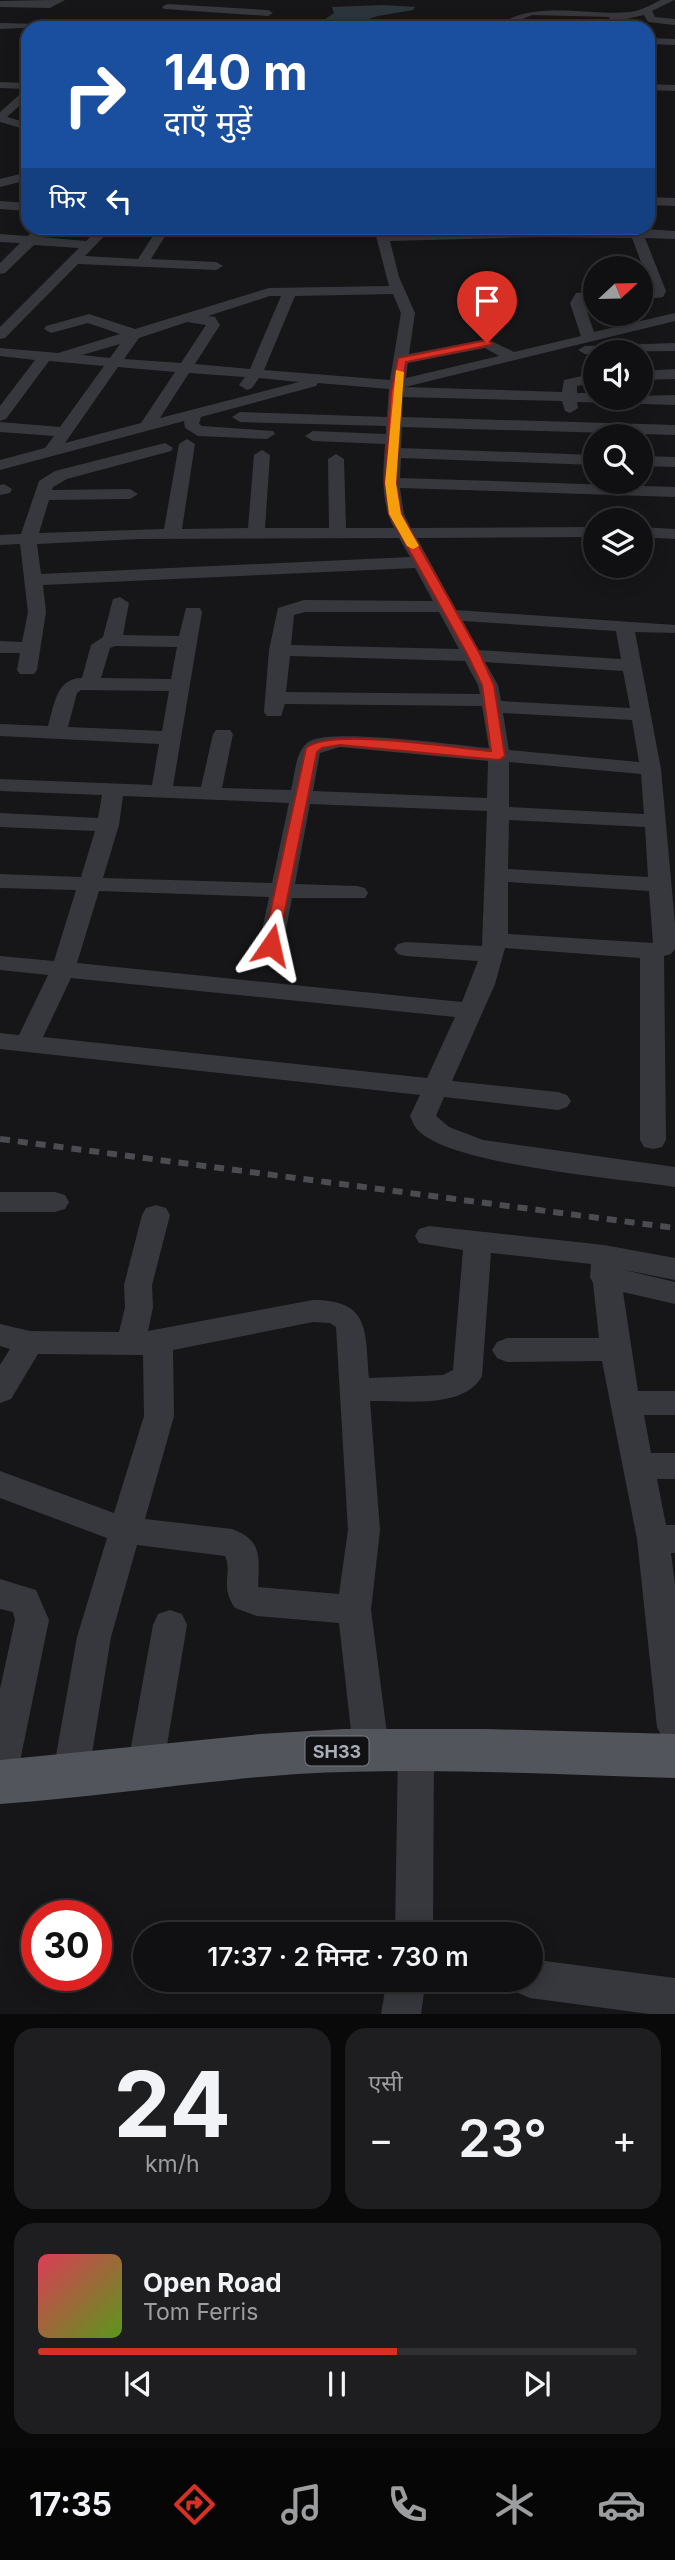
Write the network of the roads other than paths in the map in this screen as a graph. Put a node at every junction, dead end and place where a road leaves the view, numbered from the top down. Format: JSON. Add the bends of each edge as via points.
{"nodes":[{"id":1,"x":60,"y":0,"type":"edge"},
{"id":2,"x":669,"y":0,"type":"edge"},
{"id":3,"x":274,"y":1,"type":"edge"},
{"id":4,"x":0,"y":4,"type":"edge"},
{"id":5,"x":167,"y":7,"type":"dead end"},
{"id":6,"x":0,"y":12,"type":"edge"},
{"id":7,"x":645,"y":12,"type":"junction"},
{"id":8,"x":29,"y":13,"type":"dead end"},
{"id":9,"x":268,"y":13,"type":"junction"},
{"id":10,"x":675,"y":13,"type":"edge"},
{"id":11,"x":629,"y":15,"type":"junction"},
{"id":12,"x":264,"y":21,"type":"edge"},
{"id":13,"x":512,"y":21,"type":"edge"},
{"id":14,"x":604,"y":21,"type":"edge"},
{"id":15,"x":625,"y":21,"type":"edge"},
{"id":16,"x":675,"y":22,"type":"edge"},
{"id":17,"x":0,"y":26,"type":"edge"},
{"id":18,"x":21,"y":26,"type":"edge"},
{"id":19,"x":21,"y":28,"type":"edge"},
{"id":20,"x":14,"y":38,"type":"dead end"},
{"id":21,"x":675,"y":42,"type":"edge"},
{"id":22,"x":655,"y":44,"type":"edge"},
{"id":23,"x":0,"y":85,"type":"edge"},
{"id":24,"x":21,"y":86,"type":"edge"},
{"id":25,"x":675,"y":88,"type":"edge"},
{"id":26,"x":655,"y":89,"type":"edge"},
{"id":27,"x":21,"y":96,"type":"edge"},
{"id":28,"x":21,"y":98,"type":"edge"},
{"id":29,"x":0,"y":99,"type":"edge"},
{"id":30,"x":1,"y":115,"type":"edge"},
{"id":31,"x":21,"y":115,"type":"edge"},
{"id":32,"x":21,"y":125,"type":"edge"},
{"id":33,"x":21,"y":128,"type":"edge"},
{"id":34,"x":0,"y":129,"type":"edge"},
{"id":35,"x":18,"y":174,"type":"edge"},
{"id":36,"x":0,"y":191,"type":"edge"},
{"id":37,"x":0,"y":205,"type":"edge"},
{"id":38,"x":21,"y":206,"type":"edge"},
{"id":39,"x":655,"y":233,"type":"edge"},
{"id":40,"x":35,"y":235,"type":"edge"},
{"id":41,"x":99,"y":235,"type":"edge"},
{"id":42,"x":160,"y":235,"type":"edge"},
{"id":43,"x":383,"y":235,"type":"edge"},
{"id":44,"x":636,"y":235,"type":"edge"},
{"id":45,"x":675,"y":235,"type":"edge"},
{"id":46,"x":0,"y":238,"type":"edge"},
{"id":47,"x":30,"y":240,"type":"junction"},
{"id":48,"x":89,"y":245,"type":"junction"},
{"id":49,"x":75,"y":260,"type":"junction"},
{"id":50,"x":142,"y":263,"type":"junction"},
{"id":51,"x":3,"y":264,"type":"edge"},
{"id":52,"x":216,"y":266,"type":"dead end"},
{"id":53,"x":232,"y":288,"type":"dead end"},
{"id":54,"x":398,"y":290,"type":"junction"},
{"id":55,"x":284,"y":291,"type":"junction"},
{"id":56,"x":658,"y":294,"type":"junction"},
{"id":57,"x":653,"y":295,"type":"edge"},
{"id":58,"x":675,"y":295,"type":"edge"},
{"id":59,"x":583,"y":296,"type":"edge"},
{"id":60,"x":214,"y":301,"type":"junction"},
{"id":61,"x":267,"y":313,"type":"junction"},
{"id":62,"x":191,"y":316,"type":"junction"},
{"id":63,"x":675,"y":317,"type":"edge"},
{"id":64,"x":583,"y":321,"type":"edge"},
{"id":65,"x":585,"y":326,"type":"edge"},
{"id":66,"x":51,"y":329,"type":"dead end"},
{"id":67,"x":134,"y":334,"type":"junction"},
{"id":68,"x":0,"y":335,"type":"edge"},
{"id":69,"x":589,"y":339,"type":"junction"},
{"id":70,"x":675,"y":347,"type":"edge"},
{"id":71,"x":0,"y":352,"type":"edge"},
{"id":72,"x":534,"y":352,"type":"junction"},
{"id":73,"x":53,"y":357,"type":"junction"},
{"id":74,"x":513,"y":357,"type":"junction"},
{"id":75,"x":402,"y":360,"type":"junction"},
{"id":76,"x":116,"y":362,"type":"junction"},
{"id":77,"x":187,"y":367,"type":"junction"},
{"id":78,"x":256,"y":372,"type":"junction"},
{"id":79,"x":675,"y":374,"type":"edge"},
{"id":80,"x":653,"y":375,"type":"edge"},
{"id":81,"x":325,"y":378,"type":"junction"},
{"id":82,"x":583,"y":380,"type":"edge"},
{"id":83,"x":396,"y":388,"type":"junction"},
{"id":84,"x":570,"y":397,"type":"junction"},
{"id":85,"x":675,"y":400,"type":"edge"},
{"id":86,"x":238,"y":414,"type":"junction"},
{"id":87,"x":194,"y":415,"type":"junction"},
{"id":88,"x":0,"y":416,"type":"edge"},
{"id":89,"x":394,"y":422,"type":"junction"},
{"id":90,"x":0,"y":427,"type":"edge"},
{"id":91,"x":570,"y":427,"type":"junction"},
{"id":92,"x":146,"y":428,"type":"junction"},
{"id":93,"x":675,"y":430,"type":"edge"},
{"id":94,"x":65,"y":432,"type":"junction"},
{"id":95,"x":187,"y":444,"type":"dead end"},
{"id":96,"x":393,"y":446,"type":"junction"},
{"id":97,"x":165,"y":448,"type":"dead end"},
{"id":98,"x":50,"y":453,"type":"junction"},
{"id":99,"x":262,"y":455,"type":"dead end"},
{"id":100,"x":336,"y":459,"type":"dead end"},
{"id":101,"x":570,"y":459,"type":"junction"},
{"id":102,"x":583,"y":460,"type":"edge"},
{"id":103,"x":653,"y":461,"type":"edge"},
{"id":104,"x":675,"y":462,"type":"edge"},
{"id":105,"x":0,"y":465,"type":"edge"},
{"id":106,"x":391,"y":483,"type":"junction"},
{"id":107,"x":570,"y":489,"type":"junction"},
{"id":108,"x":675,"y":492,"type":"edge"},
{"id":109,"x":130,"y":494,"type":"dead end"},
{"id":110,"x":43,"y":495,"type":"junction"},
{"id":111,"x":570,"y":521,"type":"junction"},
{"id":112,"x":583,"y":527,"type":"edge"},
{"id":113,"x":653,"y":533,"type":"edge"},
{"id":114,"x":172,"y":534,"type":"junction"},
{"id":115,"x":256,"y":534,"type":"junction"},
{"id":116,"x":338,"y":534,"type":"junction"},
{"id":117,"x":407,"y":534,"type":"junction"},
{"id":118,"x":675,"y":534,"type":"edge"},
{"id":119,"x":28,"y":539,"type":"junction"},
{"id":120,"x":0,"y":540,"type":"edge"},
{"id":121,"x":422,"y":562,"type":"junction"},
{"id":122,"x":33,"y":580,"type":"junction"},
{"id":123,"x":120,"y":603,"type":"dead end"},
{"id":124,"x":449,"y":611,"type":"junction"},
{"id":125,"x":193,"y":612,"type":"dead end"},
{"id":126,"x":624,"y":626,"type":"junction"},
{"id":127,"x":669,"y":629,"type":"dead end"},
{"id":128,"x":112,"y":640,"type":"junction"},
{"id":129,"x":188,"y":642,"type":"junction"},
{"id":130,"x":0,"y":647,"type":"edge"},
{"id":131,"x":31,"y":648,"type":"junction"},
{"id":132,"x":279,"y":650,"type":"junction"},
{"id":133,"x":474,"y":654,"type":"junction"},
{"id":134,"x":632,"y":666,"type":"junction"},
{"id":135,"x":27,"y":670,"type":"dead end"},
{"id":136,"x":90,"y":683,"type":"junction"},
{"id":137,"x":180,"y":685,"type":"junction"},
{"id":138,"x":491,"y":703,"type":"junction"},
{"id":139,"x":642,"y":715,"type":"junction"},
{"id":140,"x":0,"y":730,"type":"edge"},
{"id":141,"x":56,"y":733,"type":"junction"},
{"id":142,"x":223,"y":734,"type":"dead end"},
{"id":143,"x":171,"y":738,"type":"junction"},
{"id":144,"x":499,"y":756,"type":"junction"},
{"id":145,"x":651,"y":769,"type":"junction"},
{"id":146,"x":0,"y":785,"type":"edge"},
{"id":147,"x":113,"y":791,"type":"junction"},
{"id":148,"x":161,"y":792,"type":"junction"},
{"id":149,"x":210,"y":794,"type":"junction"},
{"id":150,"x":300,"y":798,"type":"junction"},
{"id":151,"x":498,"y":809,"type":"junction"},
{"id":152,"x":0,"y":820,"type":"edge"},
{"id":153,"x":656,"y":821,"type":"junction"},
{"id":154,"x":108,"y":825,"type":"junction"},
{"id":155,"x":497,"y":875,"type":"junction"},
{"id":156,"x":0,"y":881,"type":"edge"},
{"id":157,"x":89,"y":884,"type":"junction"},
{"id":158,"x":660,"y":885,"type":"junction"},
{"id":159,"x":281,"y":891,"type":"junction"},
{"id":160,"x":357,"y":893,"type":"dead end"},
{"id":161,"x":271,"y":945,"type":"dead end"},
{"id":162,"x":494,"y":947,"type":"junction"},
{"id":163,"x":406,"y":949,"type":"dead end"},
{"id":164,"x":652,"y":951,"type":"junction"},
{"id":165,"x":0,"y":963,"type":"edge"},
{"id":166,"x":63,"y":969,"type":"junction"},
{"id":167,"x":470,"y":1011,"type":"junction"},
{"id":168,"x":664,"y":1024,"type":"edge"},
{"id":169,"x":0,"y":1041,"type":"edge"},
{"id":170,"x":27,"y":1044,"type":"junction"},
{"id":171,"x":437,"y":1087,"type":"junction"},
{"id":172,"x":558,"y":1101,"type":"dead end"},
{"id":173,"x":653,"y":1140,"type":"dead end"},
{"id":174,"x":675,"y":1177,"type":"edge"},
{"id":175,"x":0,"y":1202,"type":"edge"},
{"id":176,"x":55,"y":1202,"type":"dead end"},
{"id":177,"x":156,"y":1215,"type":"dead end"},
{"id":178,"x":429,"y":1236,"type":"dead end"},
{"id":179,"x":478,"y":1243,"type":"junction"},
{"id":180,"x":604,"y":1266,"type":"junction"},
{"id":181,"x":675,"y":1269,"type":"edge"},
{"id":182,"x":675,"y":1293,"type":"edge"},
{"id":183,"x":0,"y":1335,"type":"edge"},
{"id":184,"x":30,"y":1342,"type":"junction"},
{"id":185,"x":145,"y":1343,"type":"junction"},
{"id":186,"x":615,"y":1349,"type":"junction"},
{"id":187,"x":507,"y":1350,"type":"dead end"},
{"id":188,"x":353,"y":1390,"type":"junction"},
{"id":189,"x":0,"y":1391,"type":"edge"},
{"id":190,"x":625,"y":1403,"type":"junction"},
{"id":191,"x":675,"y":1403,"type":"edge"},
{"id":192,"x":637,"y":1466,"type":"junction"},
{"id":193,"x":675,"y":1466,"type":"edge"},
{"id":194,"x":0,"y":1484,"type":"edge"},
{"id":195,"x":123,"y":1530,"type":"junction"},
{"id":196,"x":664,"y":1539,"type":"edge"},
{"id":197,"x":0,"y":1594,"type":"edge"},
{"id":198,"x":354,"y":1610,"type":"junction"},
{"id":199,"x":170,"y":1625,"type":"dead end"},
{"id":200,"x":675,"y":1727,"type":"edge"},
{"id":201,"x":371,"y":1749,"type":"junction"},
{"id":202,"x":416,"y":1750,"type":"junction"},
{"id":203,"x":675,"y":1756,"type":"edge"},
{"id":204,"x":145,"y":1769,"type":"junction"},
{"id":205,"x":0,"y":1771,"type":"edge"},
{"id":206,"x":71,"y":1778,"type":"junction"},
{"id":207,"x":0,"y":1782,"type":"edge"},
{"id":208,"x":414,"y":1922,"type":"edge"},
{"id":209,"x":543,"y":1980,"type":"edge"},
{"id":210,"x":405,"y":1992,"type":"edge"},
{"id":211,"x":675,"y":1998,"type":"edge"},
{"id":212,"x":401,"y":2014,"type":"edge"}],
"edges":[{"from":1,"to":4,"type":"street","via":[[50,5]]},
{"from":2,"to":7,"type":"street"},
{"from":3,"to":9,"type":"street"},
{"from":5,"to":9,"type":"street"},
{"from":6,"to":8,"type":"street"},
{"from":7,"to":10,"type":"street"},
{"from":7,"to":11,"type":"street"},
{"from":7,"to":16,"type":"street","via":[[651,20]]},
{"from":9,"to":12,"type":"street"},
{"from":11,"to":13,"type":"street","via":[[532,12]]},
{"from":11,"to":14,"type":"street"},
{"from":11,"to":15,"type":"street"},
{"from":17,"to":18,"type":"street"},
{"from":19,"to":20,"type":"street"},
{"from":21,"to":22,"type":"street"},
{"from":23,"to":24,"type":"street"},
{"from":25,"to":26,"type":"street"},
{"from":27,"to":29,"type":"street"},
{"from":28,"to":30,"type":"street"},
{"from":30,"to":31,"type":"street"},
{"from":30,"to":32,"type":"street"},
{"from":33,"to":34,"type":"street"},
{"from":35,"to":36,"type":"street"},
{"from":37,"to":38,"type":"street"},
{"from":39,"to":45,"type":"street"},
{"from":40,"to":47,"type":"street"},
{"from":41,"to":48,"type":"street"},
{"from":42,"to":50,"type":"street"},
{"from":43,"to":54,"type":"street"},
{"from":44,"to":56,"type":"street"},
{"from":46,"to":47,"type":"street"},
{"from":47,"to":48,"type":"street"},
{"from":47,"to":51,"type":"street"},
{"from":48,"to":49,"type":"street"},
{"from":49,"to":50,"type":"street"},
{"from":49,"to":68,"type":"street"},
{"from":50,"to":52,"type":"street"},
{"from":53,"to":55,"type":"street"},
{"from":54,"to":55,"type":"street"},
{"from":54,"to":75,"type":"street","via":[[408,313]]},
{"from":55,"to":60,"type":"street"},
{"from":55,"to":61,"type":"street"},
{"from":56,"to":57,"type":"street"},
{"from":56,"to":58,"type":"street"},
{"from":59,"to":64,"type":"street","via":[[577,303]]},
{"from":60,"to":61,"type":"street"},
{"from":60,"to":62,"type":"street"},
{"from":61,"to":78,"type":"street"},
{"from":62,"to":67,"type":"street"},
{"from":62,"to":77,"type":"street","via":[[214,325]]},
{"from":63,"to":69,"type":"street"},
{"from":65,"to":69,"type":"street"},
{"from":66,"to":67,"type":"street","via":[[89,318]]},
{"from":67,"to":73,"type":"street"},
{"from":67,"to":76,"type":"street"},
{"from":69,"to":72,"type":"street"},
{"from":70,"to":72,"type":"street"},
{"from":71,"to":73,"type":"street"},
{"from":72,"to":74,"type":"street"},
{"from":73,"to":76,"type":"street"},
{"from":73,"to":88,"type":"street"},
{"from":74,"to":75,"type":"street","via":[[487,343]]},
{"from":74,"to":83,"type":"street"},
{"from":75,"to":83,"type":"street"},
{"from":76,"to":77,"type":"street"},
{"from":76,"to":94,"type":"street"},
{"from":77,"to":78,"type":"street"},
{"from":77,"to":92,"type":"street"},
{"from":78,"to":81,"type":"street"},
{"from":78,"to":86,"type":"street"},
{"from":79,"to":80,"type":"street"},
{"from":81,"to":83,"type":"street"},
{"from":81,"to":86,"type":"street"},
{"from":82,"to":84,"type":"street","via":[[569,383]]},
{"from":83,"to":84,"type":"street"},
{"from":83,"to":89,"type":"street"},
{"from":84,"to":85,"type":"street"},
{"from":84,"to":91,"type":"street"},
{"from":86,"to":87,"type":"street"},
{"from":86,"to":87,"type":"street","via":[[198,431],[191,425]]},
{"from":86,"to":89,"type":"street"},
{"from":86,"to":96,"type":"street","via":[[295,435]]},
{"from":87,"to":92,"type":"street"},
{"from":89,"to":91,"type":"street"},
{"from":89,"to":96,"type":"street"},
{"from":90,"to":94,"type":"street"},
{"from":91,"to":93,"type":"street"},
{"from":91,"to":101,"type":"street"},
{"from":92,"to":98,"type":"street"},
{"from":94,"to":98,"type":"street"},
{"from":95,"to":114,"type":"street"},
{"from":96,"to":101,"type":"street"},
{"from":96,"to":106,"type":"street"},
{"from":97,"to":110,"type":"street","via":[[53,478]]},
{"from":98,"to":105,"type":"street"},
{"from":99,"to":115,"type":"street"},
{"from":100,"to":116,"type":"street"},
{"from":101,"to":102,"type":"street"},
{"from":101,"to":107,"type":"street"},
{"from":103,"to":104,"type":"street"},
{"from":106,"to":107,"type":"street"},
{"from":106,"to":117,"type":"street","via":[[395,514]]},
{"from":107,"to":108,"type":"street"},
{"from":107,"to":111,"type":"street"},
{"from":109,"to":110,"type":"street"},
{"from":110,"to":119,"type":"street"},
{"from":111,"to":112,"type":"street"},
{"from":111,"to":117,"type":"street"},
{"from":113,"to":118,"type":"street"},
{"from":114,"to":115,"type":"street"},
{"from":114,"to":119,"type":"street"},
{"from":115,"to":116,"type":"street"},
{"from":116,"to":117,"type":"street"},
{"from":117,"to":121,"type":"street"},
{"from":119,"to":120,"type":"street"},
{"from":119,"to":122,"type":"street"},
{"from":121,"to":122,"type":"street"},
{"from":121,"to":124,"type":"street"},
{"from":122,"to":131,"type":"street","via":[[37,612]]},
{"from":123,"to":128,"type":"street"},
{"from":124,"to":126,"type":"street"},
{"from":124,"to":132,"type":"street","via":[[293,608],[282,617]]},
{"from":124,"to":133,"type":"street"},
{"from":125,"to":129,"type":"street"},
{"from":126,"to":127,"type":"street"},
{"from":126,"to":134,"type":"street"},
{"from":128,"to":129,"type":"street"},
{"from":128,"to":136,"type":"street","via":[[101,645]]},
{"from":129,"to":137,"type":"street"},
{"from":130,"to":131,"type":"street"},
{"from":131,"to":135,"type":"street"},
{"from":132,"to":133,"type":"street"},
{"from":132,"to":138,"type":"street","via":[[275,705]]},
{"from":133,"to":134,"type":"street"},
{"from":133,"to":138,"type":"street"},
{"from":134,"to":139,"type":"street"},
{"from":136,"to":137,"type":"street"},
{"from":136,"to":141,"type":"street","via":[[71,687]]},
{"from":137,"to":143,"type":"street"},
{"from":138,"to":139,"type":"street"},
{"from":138,"to":144,"type":"street"},
{"from":139,"to":145,"type":"street"},
{"from":140,"to":141,"type":"street"},
{"from":141,"to":143,"type":"street"},
{"from":142,"to":149,"type":"street"},
{"from":143,"to":148,"type":"street"},
{"from":144,"to":145,"type":"street"},
{"from":144,"to":150,"type":"street","via":[[327,742],[310,751]]},
{"from":144,"to":151,"type":"street"},
{"from":145,"to":153,"type":"street"},
{"from":146,"to":147,"type":"street"},
{"from":147,"to":148,"type":"street"},
{"from":147,"to":154,"type":"street"},
{"from":148,"to":149,"type":"street"},
{"from":149,"to":150,"type":"street"},
{"from":150,"to":151,"type":"street"},
{"from":150,"to":159,"type":"street"},
{"from":151,"to":153,"type":"street"},
{"from":151,"to":155,"type":"street"},
{"from":152,"to":154,"type":"street"},
{"from":153,"to":158,"type":"street"},
{"from":154,"to":157,"type":"street"},
{"from":155,"to":158,"type":"street"},
{"from":155,"to":162,"type":"street"},
{"from":156,"to":157,"type":"street"},
{"from":157,"to":159,"type":"street"},
{"from":157,"to":166,"type":"street"},
{"from":158,"to":164,"type":"street","via":[[665,944]]},
{"from":159,"to":160,"type":"street"},
{"from":159,"to":161,"type":"street"},
{"from":162,"to":163,"type":"street"},
{"from":162,"to":164,"type":"street"},
{"from":162,"to":167,"type":"street"},
{"from":164,"to":168,"type":"street"},
{"from":165,"to":166,"type":"street"},
{"from":166,"to":167,"type":"street"},
{"from":166,"to":170,"type":"street"},
{"from":167,"to":171,"type":"street"},
{"from":168,"to":173,"type":"street"},
{"from":169,"to":170,"type":"street"},
{"from":170,"to":171,"type":"street"},
{"from":171,"to":172,"type":"street"},
{"from":171,"to":174,"type":"street","via":[[424,1115],[426,1124],[479,1149]]},
{"from":175,"to":176,"type":"street"},
{"from":177,"to":185,"type":"street","via":[[138,1284]]},
{"from":178,"to":179,"type":"street"},
{"from":179,"to":180,"type":"street"},
{"from":179,"to":188,"type":"street","via":[[467,1376],[447,1387]]},
{"from":180,"to":181,"type":"street"},
{"from":180,"to":182,"type":"street"},
{"from":180,"to":186,"type":"street"},
{"from":183,"to":184,"type":"street"},
{"from":184,"to":185,"type":"street"},
{"from":184,"to":189,"type":"street"},
{"from":185,"to":188,"type":"street","via":[[332,1311],[344,1315],[350,1324]]},
{"from":185,"to":195,"type":"street","via":[[159,1416]]},
{"from":186,"to":187,"type":"street"},
{"from":186,"to":190,"type":"street"},
{"from":188,"to":198,"type":"street","via":[[364,1530]]},
{"from":190,"to":191,"type":"street"},
{"from":190,"to":192,"type":"street"},
{"from":192,"to":193,"type":"street"},
{"from":192,"to":196,"type":"street"},
{"from":194,"to":195,"type":"street"},
{"from":195,"to":198,"type":"street","via":[[240,1547],[245,1557],[242,1591],[247,1598]]},
{"from":195,"to":206,"type":"street","via":[[94,1637]]},
{"from":196,"to":200,"type":"street"},
{"from":197,"to":205,"type":"street","via":[[24,1600],[32,1620]]},
{"from":198,"to":201,"type":"street"},
{"from":199,"to":204,"type":"street"},
{"from":201,"to":202,"type":"main road","number":"SH33"},
{"from":201,"to":204,"type":"main road","number":"SH33","via":[[224,1758]]},
{"from":202,"to":203,"type":"main road","number":"SH33"},
{"from":202,"to":208,"type":"street"},
{"from":204,"to":206,"type":"main road","number":"SH33"},
{"from":206,"to":207,"type":"main road","number":"SH33"},
{"from":209,"to":211,"type":"street"},
{"from":210,"to":212,"type":"street"}]}
